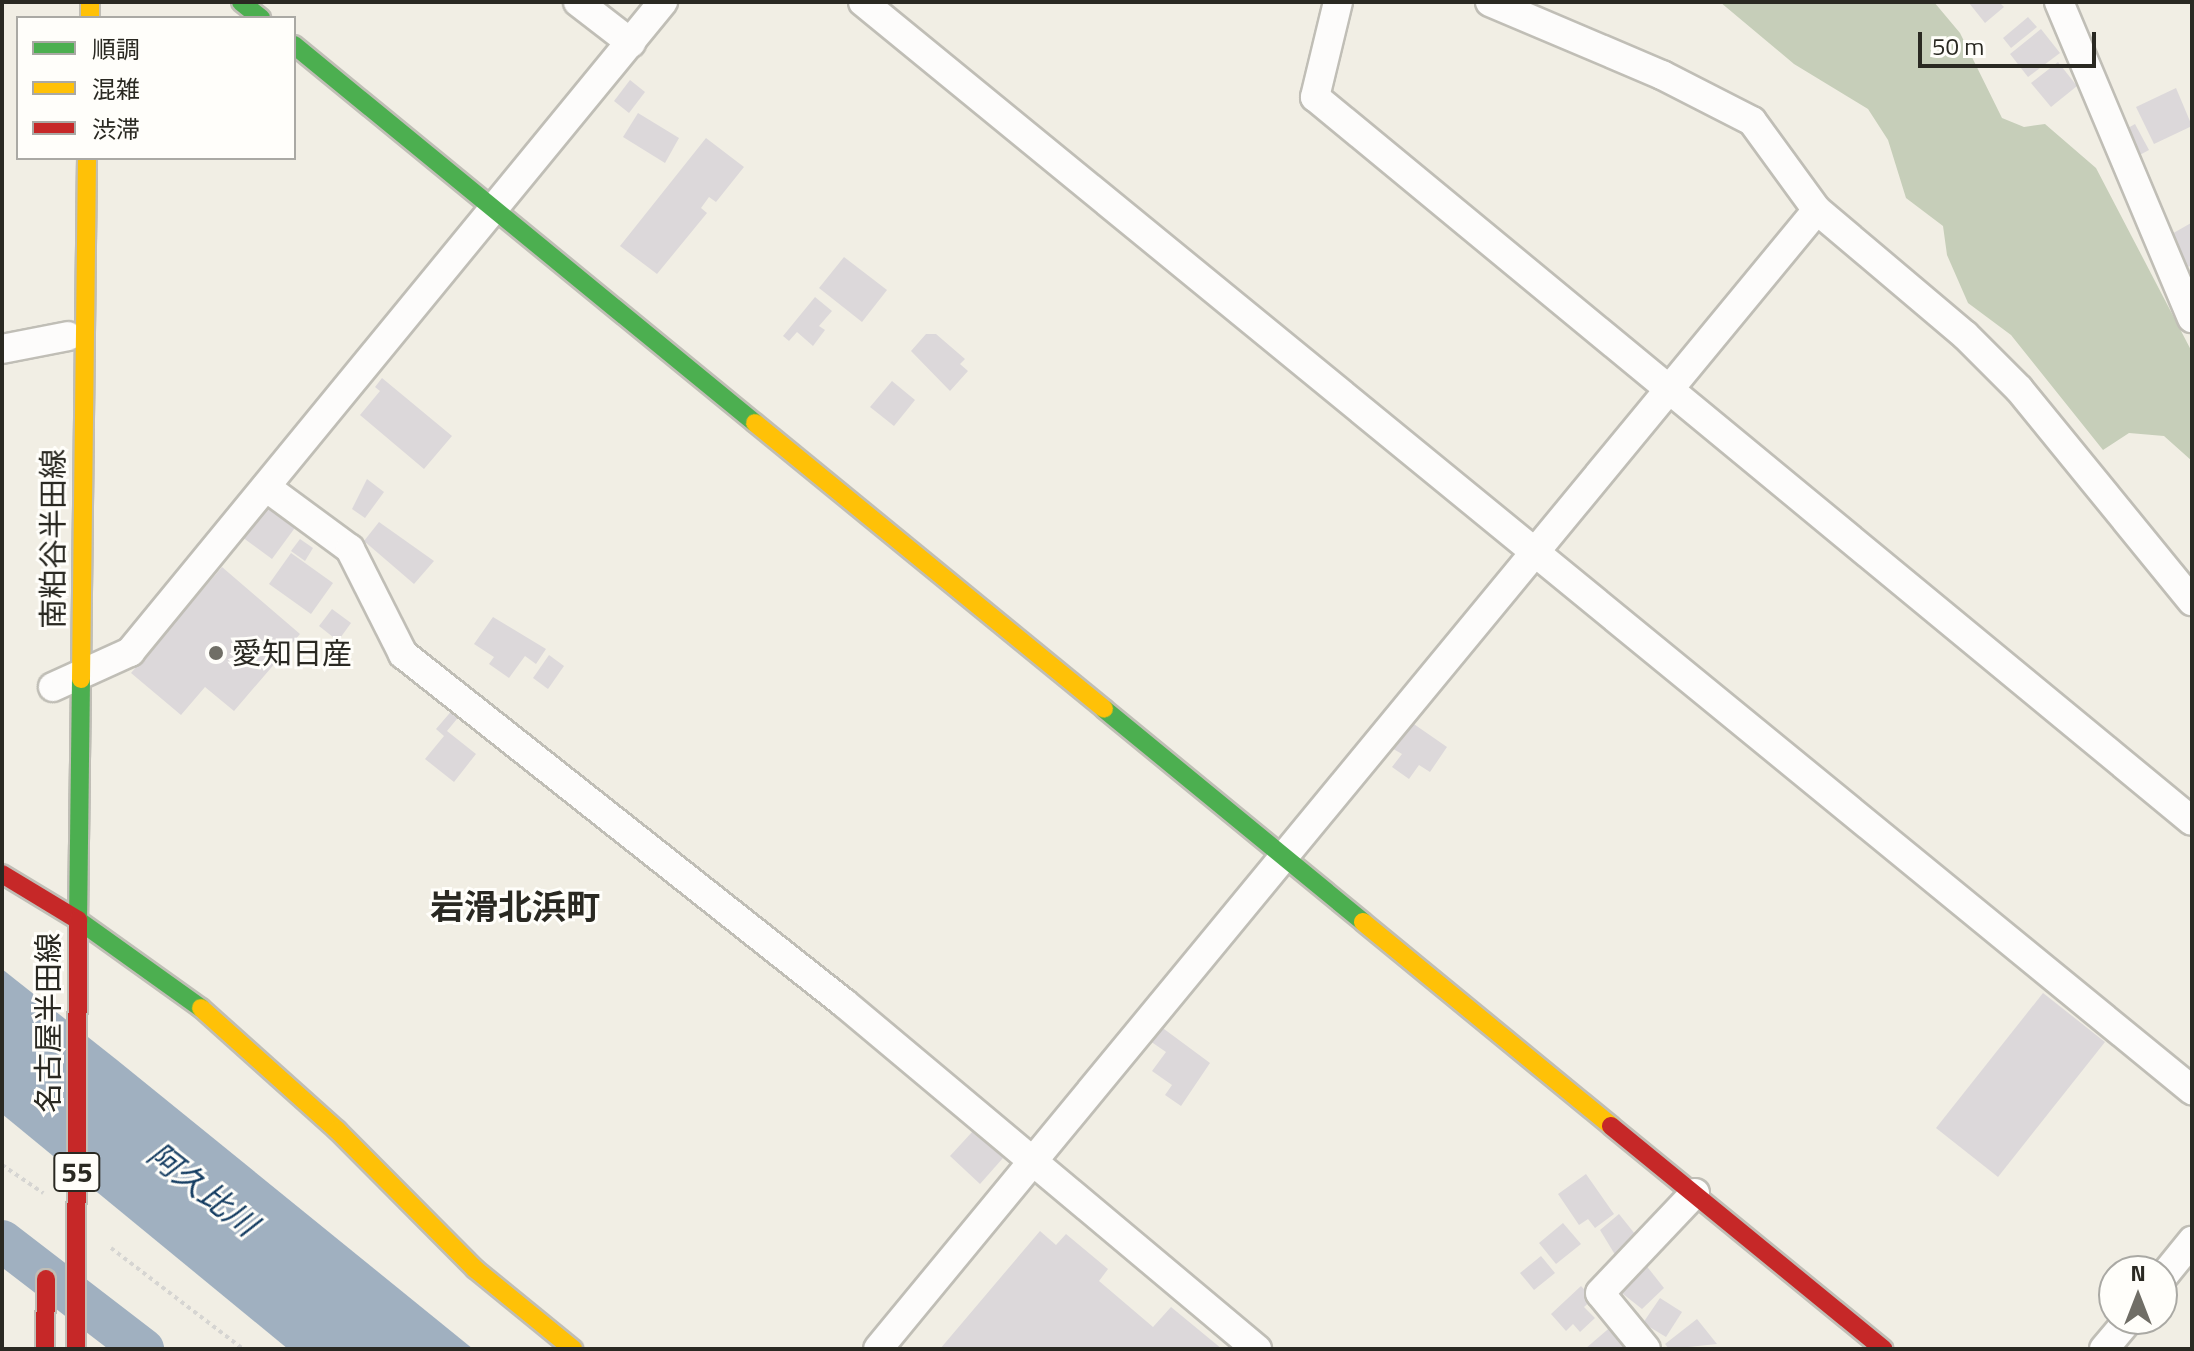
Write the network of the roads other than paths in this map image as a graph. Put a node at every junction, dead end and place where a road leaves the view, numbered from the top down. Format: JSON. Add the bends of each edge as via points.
{"nodes":[{"id":1,"x":241,"y":2,"type":"edge"},
{"id":2,"x":578,"y":2,"type":"edge"},
{"id":3,"x":663,"y":2,"type":"edge"},
{"id":4,"x":863,"y":2,"type":"edge"},
{"id":5,"x":1338,"y":2,"type":"edge"},
{"id":6,"x":1490,"y":2,"type":"edge"},
{"id":7,"x":2059,"y":2,"type":"edge"},
{"id":8,"x":258,"y":16,"type":"edge"},
{"id":9,"x":631,"y":43,"type":"junction"},
{"id":10,"x":296,"y":47,"type":"edge"},
{"id":11,"x":72,"y":160,"type":"edge"},
{"id":12,"x":87,"y":160,"type":"edge"},
{"id":13,"x":496,"y":207,"type":"junction"},
{"id":14,"x":1817,"y":210,"type":"junction"},
{"id":15,"x":2192,"y":318,"type":"edge"},
{"id":16,"x":68,"y":336,"type":"junction"},
{"id":17,"x":2,"y":349,"type":"edge"},
{"id":18,"x":1665,"y":389,"type":"junction"},
{"id":19,"x":62,"y":480,"type":"dead end"},
{"id":20,"x":266,"y":487,"type":"junction"},
{"id":21,"x":1539,"y":549,"type":"junction"},
{"id":22,"x":2192,"y":601,"type":"edge"},
{"id":23,"x":54,"y":655,"type":"dead end"},
{"id":24,"x":80,"y":674,"type":"junction"},
{"id":25,"x":53,"y":695,"type":"joint"},
{"id":26,"x":2192,"y":821,"type":"edge"},
{"id":27,"x":1285,"y":856,"type":"junction"},
{"id":28,"x":51,"y":872,"type":"dead end"},
{"id":29,"x":2,"y":874,"type":"edge"},
{"id":30,"x":51,"y":903,"type":"junction"},
{"id":31,"x":78,"y":920,"type":"junction"},
{"id":32,"x":52,"y":931,"type":"dead end"},
{"id":33,"x":2192,"y":1090,"type":"edge"},
{"id":34,"x":1033,"y":1165,"type":"junction"},
{"id":35,"x":1695,"y":1193,"type":"junction"},
{"id":36,"x":2192,"y":1241,"type":"edge"},
{"id":37,"x":2178,"y":1258,"type":"edge"},
{"id":38,"x":47,"y":1259,"type":"dead end"},
{"id":39,"x":45,"y":1349,"type":"edge"},
{"id":40,"x":76,"y":1349,"type":"edge"},
{"id":41,"x":573,"y":1349,"type":"edge"},
{"id":42,"x":878,"y":1349,"type":"edge"},
{"id":43,"x":1257,"y":1349,"type":"edge"},
{"id":44,"x":1646,"y":1349,"type":"edge"},
{"id":45,"x":1883,"y":1349,"type":"edge"}],
"edges":[{"from":1,"to":8,"type":"street"},
{"from":2,"to":9,"type":"street"},
{"from":3,"to":9,"type":"street"},
{"from":4,"to":21,"type":"street"},
{"from":5,"to":18,"type":"street","via":[[1315,97]]},
{"from":6,"to":14,"type":"street","via":[[1725,104],[1752,121]]},
{"from":7,"to":15,"type":"street"},
{"from":9,"to":13,"type":"street"},
{"from":10,"to":13,"type":"street"},
{"from":11,"to":16,"type":"street","name":"南粕谷半田線"},
{"from":12,"to":24,"type":"street","name":"南粕谷半田線"},
{"from":13,"to":20,"type":"street"},
{"from":13,"to":27,"type":"street"},
{"from":14,"to":18,"type":"street"},
{"from":14,"to":22,"type":"street","via":[[1955,326],[2019,389]]},
{"from":16,"to":17,"type":"street"},
{"from":16,"to":19,"type":"street","name":"南粕谷半田線"},
{"from":18,"to":21,"type":"street"},
{"from":18,"to":26,"type":"street"},
{"from":20,"to":24,"type":"street","via":[[130,652]]},
{"from":20,"to":34,"type":"street","via":[[350,549],[403,654],[597,802]]},
{"from":21,"to":27,"type":"street"},
{"from":21,"to":33,"type":"street"},
{"from":23,"to":25,"type":"street","name":"南粕谷半田線"},
{"from":24,"to":25,"type":"street"},
{"from":24,"to":31,"type":"street","name":"南粕谷半田線"},
{"from":27,"to":34,"type":"street"},
{"from":27,"to":35,"type":"street"},
{"from":28,"to":30,"type":"street"},
{"from":29,"to":30,"type":"street","name":"名古屋半田線"},
{"from":30,"to":31,"type":"street","name":"名古屋半田線"},
{"from":30,"to":32,"type":"street","name":"名古屋半田線"},
{"from":31,"to":40,"type":"street","name":"名古屋半田線","number":"55"},
{"from":31,"to":41,"type":"street","via":[[211,1015],[337,1130],[475,1269]]},
{"from":34,"to":42,"type":"street"},
{"from":34,"to":43,"type":"street"},
{"from":35,"to":44,"type":"street","via":[[1600,1293]]},
{"from":35,"to":45,"type":"street"},
{"from":36,"to":37,"type":"street"},
{"from":38,"to":39,"type":"street"}]}
